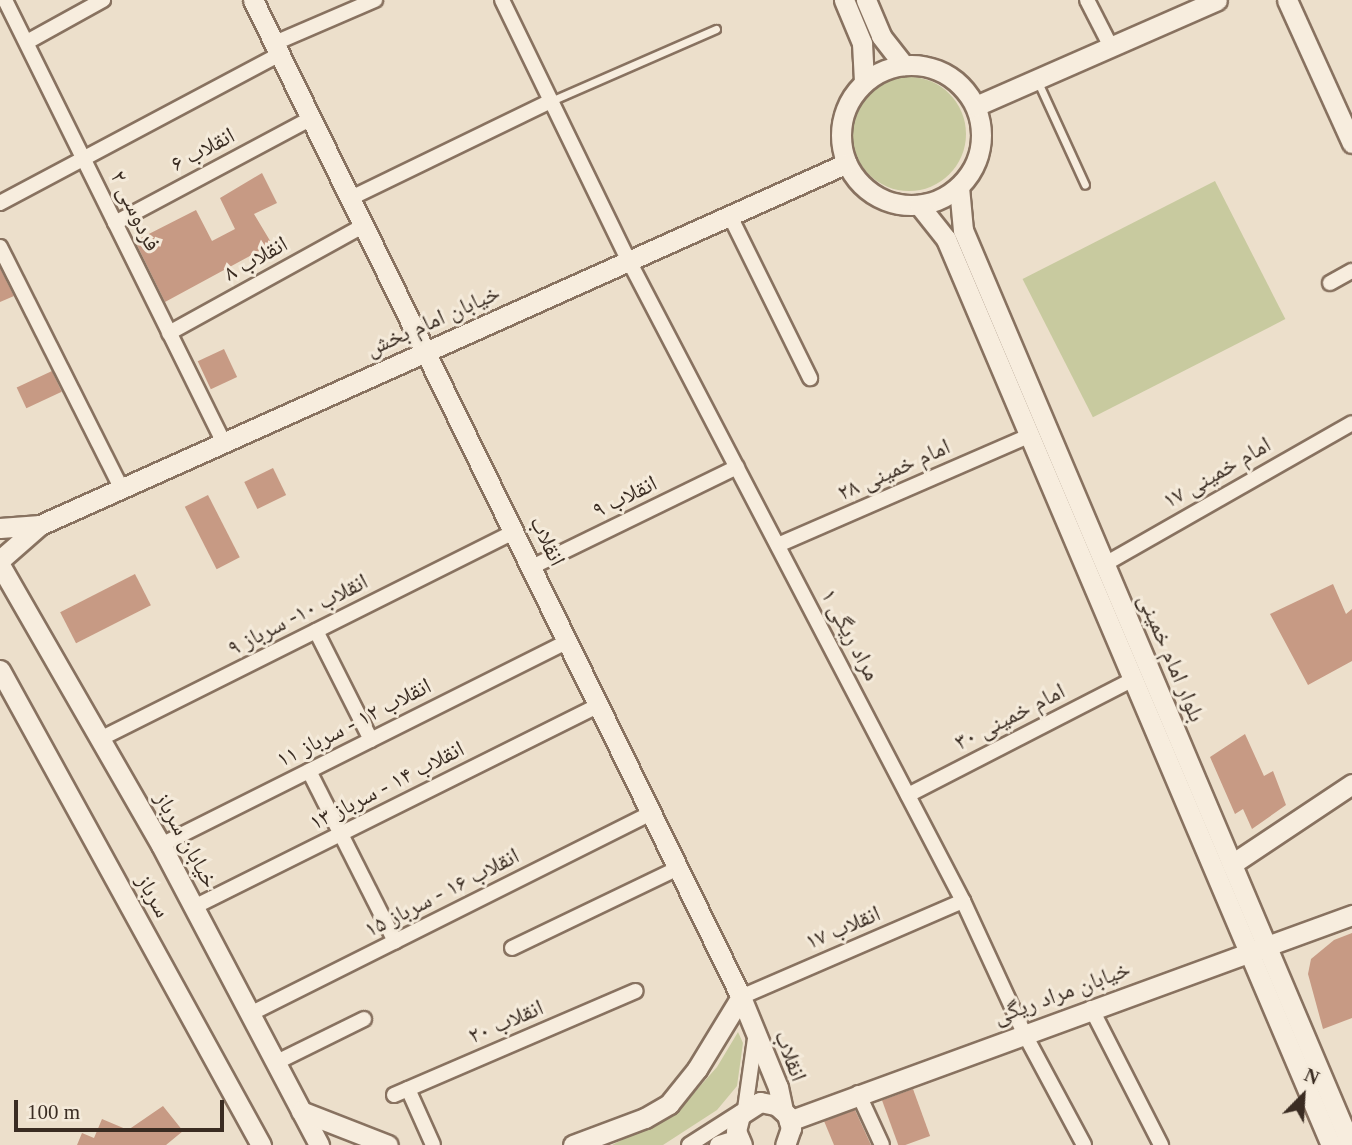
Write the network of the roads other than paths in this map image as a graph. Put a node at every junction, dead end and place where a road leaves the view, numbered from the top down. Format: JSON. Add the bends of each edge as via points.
{"nodes":[{"id":1,"x":5,"y":0,"type":"edge"},
{"id":2,"x":103,"y":0,"type":"edge"},
{"id":3,"x":253,"y":0,"type":"edge"},
{"id":4,"x":375,"y":0,"type":"edge"},
{"id":5,"x":502,"y":0,"type":"edge"},
{"id":6,"x":844,"y":0,"type":"edge"},
{"id":7,"x":866,"y":0,"type":"edge"},
{"id":8,"x":1087,"y":0,"type":"edge"},
{"id":9,"x":1217,"y":0,"type":"edge"},
{"id":10,"x":1287,"y":0,"type":"edge"},
{"id":11,"x":716,"y":29,"type":"dead end"},
{"id":12,"x":27,"y":42,"type":"junction"},
{"id":13,"x":1111,"y":47,"type":"junction"},
{"id":14,"x":277,"y":48,"type":"junction"},
{"id":15,"x":904,"y":65,"type":"junction"},
{"id":16,"x":1037,"y":79,"type":"junction"},
{"id":17,"x":864,"y":82,"type":"junction"},
{"id":18,"x":551,"y":101,"type":"junction"},
{"id":19,"x":976,"y":106,"type":"junction"},
{"id":20,"x":312,"y":118,"type":"junction"},
{"id":21,"x":1352,"y":143,"type":"edge"},
{"id":22,"x":83,"y":155,"type":"junction"},
{"id":23,"x":847,"y":163,"type":"junction"},
{"id":24,"x":1085,"y":185,"type":"dead end"},
{"id":25,"x":959,"y":187,"type":"junction"},
{"id":26,"x":351,"y":198,"type":"junction"},
{"id":27,"x":0,"y":203,"type":"edge"},
{"id":28,"x":919,"y":205,"type":"junction"},
{"id":29,"x":730,"y":216,"type":"junction"},
{"id":30,"x":116,"y":223,"type":"junction"},
{"id":31,"x":365,"y":225,"type":"junction"},
{"id":32,"x":0,"y":247,"type":"edge"},
{"id":33,"x":629,"y":261,"type":"junction"},
{"id":34,"x":1352,"y":271,"type":"edge"},
{"id":35,"x":1330,"y":283,"type":"dead end"},
{"id":36,"x":170,"y":333,"type":"junction"},
{"id":37,"x":427,"y":351,"type":"junction"},
{"id":38,"x":810,"y":377,"type":"dead end"},
{"id":39,"x":1352,"y":423,"type":"edge"},
{"id":40,"x":1029,"y":436,"type":"junction"},
{"id":41,"x":223,"y":442,"type":"junction"},
{"id":42,"x":737,"y":467,"type":"junction"},
{"id":43,"x":121,"y":488,"type":"junction"},
{"id":44,"x":40,"y":524,"type":"junction"},
{"id":45,"x":0,"y":528,"type":"edge"},
{"id":46,"x":515,"y":531,"type":"junction"},
{"id":47,"x":778,"y":545,"type":"junction"},
{"id":48,"x":0,"y":562,"type":"edge"},
{"id":49,"x":1105,"y":564,"type":"junction"},
{"id":50,"x":532,"y":567,"type":"junction"},
{"id":51,"x":316,"y":631,"type":"junction"},
{"id":52,"x":568,"y":641,"type":"junction"},
{"id":53,"x":0,"y":670,"type":"edge"},
{"id":54,"x":1132,"y":680,"type":"junction"},
{"id":55,"x":599,"y":705,"type":"junction"},
{"id":56,"x":102,"y":738,"type":"junction"},
{"id":57,"x":371,"y":740,"type":"junction"},
{"id":58,"x":309,"y":771,"type":"junction"},
{"id":59,"x":1352,"y":784,"type":"edge"},
{"id":60,"x":908,"y":794,"type":"junction"},
{"id":61,"x":652,"y":813,"type":"junction"},
{"id":62,"x":341,"y":834,"type":"junction"},
{"id":63,"x":161,"y":845,"type":"junction"},
{"id":64,"x":1232,"y":864,"type":"junction"},
{"id":65,"x":678,"y":867,"type":"junction"},
{"id":66,"x":963,"y":901,"type":"junction"},
{"id":67,"x":194,"y":907,"type":"junction"},
{"id":68,"x":1352,"y":915,"type":"edge"},
{"id":69,"x":395,"y":942,"type":"junction"},
{"id":70,"x":512,"y":948,"type":"dead end"},
{"id":71,"x":1257,"y":948,"type":"junction"},
{"id":72,"x":636,"y":991,"type":"dead end"},
{"id":73,"x":741,"y":997,"type":"junction"},
{"id":74,"x":1091,"y":1008,"type":"junction"},
{"id":75,"x":252,"y":1013,"type":"junction"},
{"id":76,"x":365,"y":1019,"type":"dead end"},
{"id":77,"x":755,"y":1031,"type":"junction"},
{"id":78,"x":1024,"y":1033,"type":"junction"},
{"id":79,"x":277,"y":1062,"type":"junction"},
{"id":80,"x":858,"y":1093,"type":"junction"},
{"id":81,"x":745,"y":1109,"type":"junction"},
{"id":82,"x":301,"y":1111,"type":"junction"},
{"id":83,"x":789,"y":1131,"type":"edge"},
{"id":84,"x":254,"y":1140,"type":"edge"},
{"id":85,"x":740,"y":1142,"type":"edge"},
{"id":86,"x":319,"y":1145,"type":"edge"},
{"id":87,"x":388,"y":1145,"type":"edge"},
{"id":88,"x":432,"y":1145,"type":"edge"},
{"id":89,"x":573,"y":1145,"type":"edge"},
{"id":90,"x":689,"y":1145,"type":"edge"},
{"id":91,"x":719,"y":1145,"type":"edge"},
{"id":92,"x":882,"y":1145,"type":"edge"},
{"id":93,"x":1084,"y":1145,"type":"edge"},
{"id":94,"x":1161,"y":1145,"type":"edge"},
{"id":95,"x":1331,"y":1145,"type":"edge"},
{"id":96,"x":1345,"y":1145,"type":"edge"}],
"edges":[{"from":1,"to":12,"type":"street","name":"فردوسی ۲"},
{"from":2,"to":12,"type":"street"},
{"from":3,"to":14,"type":"main road","name":"انقلاب"},
{"from":4,"to":14,"type":"street"},
{"from":5,"to":18,"type":"street","name":"مراد ریگی ۱"},
{"from":6,"to":17,"type":"main road","via":[[862,43]]},
{"from":7,"to":15,"type":"main road","via":[[881,36]]},
{"from":8,"to":13,"type":"street"},
{"from":9,"to":13,"type":"main road"},
{"from":10,"to":21,"type":"main road"},
{"from":11,"to":18,"type":"lane"},
{"from":12,"to":22,"type":"street","name":"فردوسی ۲"},
{"from":13,"to":16,"type":"main road"},
{"from":14,"to":20,"type":"main road","name":"انقلاب"},
{"from":14,"to":22,"type":"street"},
{"from":15,"to":17,"type":"main road","via":[[882,70]]},
{"from":15,"to":19,"type":"main road","via":[[946,74],[964,88]]},
{"from":16,"to":19,"type":"main road"},
{"from":16,"to":24,"type":"lane"},
{"from":17,"to":23,"type":"main road","via":[[842,120],[841,142]]},
{"from":18,"to":26,"type":"street"},
{"from":18,"to":33,"type":"street","name":"مراد ریگی ۱"},
{"from":19,"to":25,"type":"main road","via":[[981,150]]},
{"from":20,"to":26,"type":"main road","name":"انقلاب"},
{"from":20,"to":30,"type":"street","name":"انقلاب ۶"},
{"from":22,"to":27,"type":"street"},
{"from":22,"to":30,"type":"street","name":"فردوسی ۲"},
{"from":23,"to":28,"type":"main road","via":[[876,196]]},
{"from":23,"to":29,"type":"main road","name":"خیابان امام بخش"},
{"from":25,"to":28,"type":"main road"},
{"from":25,"to":49,"type":"main road","name":"بلوار امام خمینی","via":[[963,230]]},
{"from":26,"to":31,"type":"main road","name":"انقلاب"},
{"from":28,"to":40,"type":"main road","name":"بلوار امام خمینی","via":[[946,239]]},
{"from":29,"to":33,"type":"main road","name":"خیابان امام بخش"},
{"from":29,"to":38,"type":"street"},
{"from":30,"to":36,"type":"street","name":"فردوسی ۲"},
{"from":31,"to":36,"type":"street","name":"انقلاب ۸"},
{"from":31,"to":37,"type":"main road","name":"انقلاب"},
{"from":32,"to":43,"type":"street"},
{"from":33,"to":37,"type":"main road","name":"خیابان امام بخش"},
{"from":33,"to":42,"type":"street","name":"مراد ریگی ۱"},
{"from":34,"to":35,"type":"street"},
{"from":36,"to":41,"type":"street","name":"فردوسی ۲"},
{"from":37,"to":41,"type":"main road","name":"خیابان امام بخش"},
{"from":37,"to":46,"type":"main road","name":"انقلاب"},
{"from":39,"to":49,"type":"street","name":"امام خمینی ۱۷"},
{"from":40,"to":47,"type":"street","name":"امام خمینی ۲۸"},
{"from":40,"to":54,"type":"main road","name":"بلوار امام خمینی"},
{"from":41,"to":43,"type":"main road","name":"خیابان امام بخش"},
{"from":42,"to":47,"type":"street","name":"مراد ریگی ۱"},
{"from":42,"to":50,"type":"street","name":"انقلاب ۹"},
{"from":43,"to":44,"type":"main road","name":"خیابان امام بخش"},
{"from":44,"to":45,"type":"main road"},
{"from":44,"to":48,"type":"main road"},
{"from":46,"to":50,"type":"main road","name":"انقلاب"},
{"from":46,"to":51,"type":"street","name":"انقلاب ۱۰- سرباز ۹"},
{"from":47,"to":60,"type":"street","name":"مراد ریگی ۱"},
{"from":48,"to":56,"type":"main road","name":"خیابان سرباز"},
{"from":49,"to":64,"type":"main road","name":"بلوار امام خمینی"},
{"from":50,"to":52,"type":"main road","name":"انقلاب"},
{"from":51,"to":56,"type":"street","name":"انقلاب ۱۰- سرباز ۹"},
{"from":51,"to":57,"type":"street"},
{"from":52,"to":55,"type":"main road","name":"انقلاب"},
{"from":52,"to":57,"type":"street","name":"انقلاب ۱۲ - سرباز ۱۱"},
{"from":53,"to":84,"type":"main road","name":"سرباز"},
{"from":54,"to":60,"type":"street","name":"امام خمینی ۳۰"},
{"from":54,"to":71,"type":"main road","name":"بلوار امام خمینی"},
{"from":55,"to":61,"type":"main road","name":"انقلاب"},
{"from":55,"to":62,"type":"street","name":"انقلاب ۱۴ - سرباز ۱۳"},
{"from":56,"to":63,"type":"main road","name":"خیابان سرباز"},
{"from":57,"to":58,"type":"street","name":"انقلاب ۱۲ - سرباز ۱۱"},
{"from":58,"to":62,"type":"street"},
{"from":58,"to":63,"type":"street","name":"انقلاب ۱۲ - سرباز ۱۱"},
{"from":59,"to":64,"type":"main road"},
{"from":60,"to":66,"type":"street","name":"مراد ریگی ۱"},
{"from":61,"to":65,"type":"main road","name":"انقلاب"},
{"from":61,"to":69,"type":"street","name":"انقلاب ۱۶ - سرباز ۱۵"},
{"from":62,"to":67,"type":"street","name":"انقلاب ۱۴ - سرباز ۱۳"},
{"from":62,"to":69,"type":"street"},
{"from":63,"to":67,"type":"main road","name":"خیابان سرباز"},
{"from":64,"to":71,"type":"main road","name":"بلوار امام خمینی"},
{"from":65,"to":70,"type":"street"},
{"from":65,"to":73,"type":"main road","name":"انقلاب"},
{"from":66,"to":73,"type":"street","name":"انقلاب ۱۷"},
{"from":66,"to":78,"type":"street","name":"مراد ریگی ۱"},
{"from":67,"to":75,"type":"main road","name":"خیابان سرباز"},
{"from":68,"to":71,"type":"main road","name":"خیابان مراد ریگی"},
{"from":69,"to":75,"type":"street","name":"انقلاب ۱۶ - سرباز ۱۵"},
{"from":71,"to":74,"type":"main road","name":"خیابان مراد ریگی"},
{"from":71,"to":95,"type":"main road","name":"بلوار امام خمینی"},
{"from":71,"to":96,"type":"main road","name":"بلوار امام خمینی","via":[[1347,1136]]},
{"from":72,"to":88,"type":"street","name":"انقلاب ۲۰","via":[[401,1091]]},
{"from":73,"to":77,"type":"main road","name":"انقلاب"},
{"from":73,"to":89,"type":"main road","via":[[697,1069],[669,1104]]},
{"from":74,"to":78,"type":"main road","name":"خیابان مراد ریگی"},
{"from":74,"to":94,"type":"street"},
{"from":75,"to":79,"type":"main road","name":"خیابان سرباز"},
{"from":76,"to":79,"type":"street"},
{"from":77,"to":81,"type":"street","via":[[755,1063]]},
{"from":77,"to":83,"type":"main road","name":"انقلاب"},
{"from":78,"to":80,"type":"main road","name":"خیابان مراد ریگی"},
{"from":78,"to":93,"type":"street","name":"مراد ریگی ۱"},
{"from":79,"to":82,"type":"main road","name":"خیابان سرباز"},
{"from":80,"to":83,"type":"main road","name":"خیابان مراد ریگی"},
{"from":80,"to":92,"type":"street"},
{"from":81,"to":83,"type":"main road","via":[[760,1102]]},
{"from":81,"to":85,"type":"main road","via":[[737,1123]]},
{"from":81,"to":90,"type":"street"},
{"from":82,"to":86,"type":"main road","name":"خیابان سرباز"},
{"from":82,"to":87,"type":"main road"},
{"from":85,"to":91,"type":"main road"}]}
